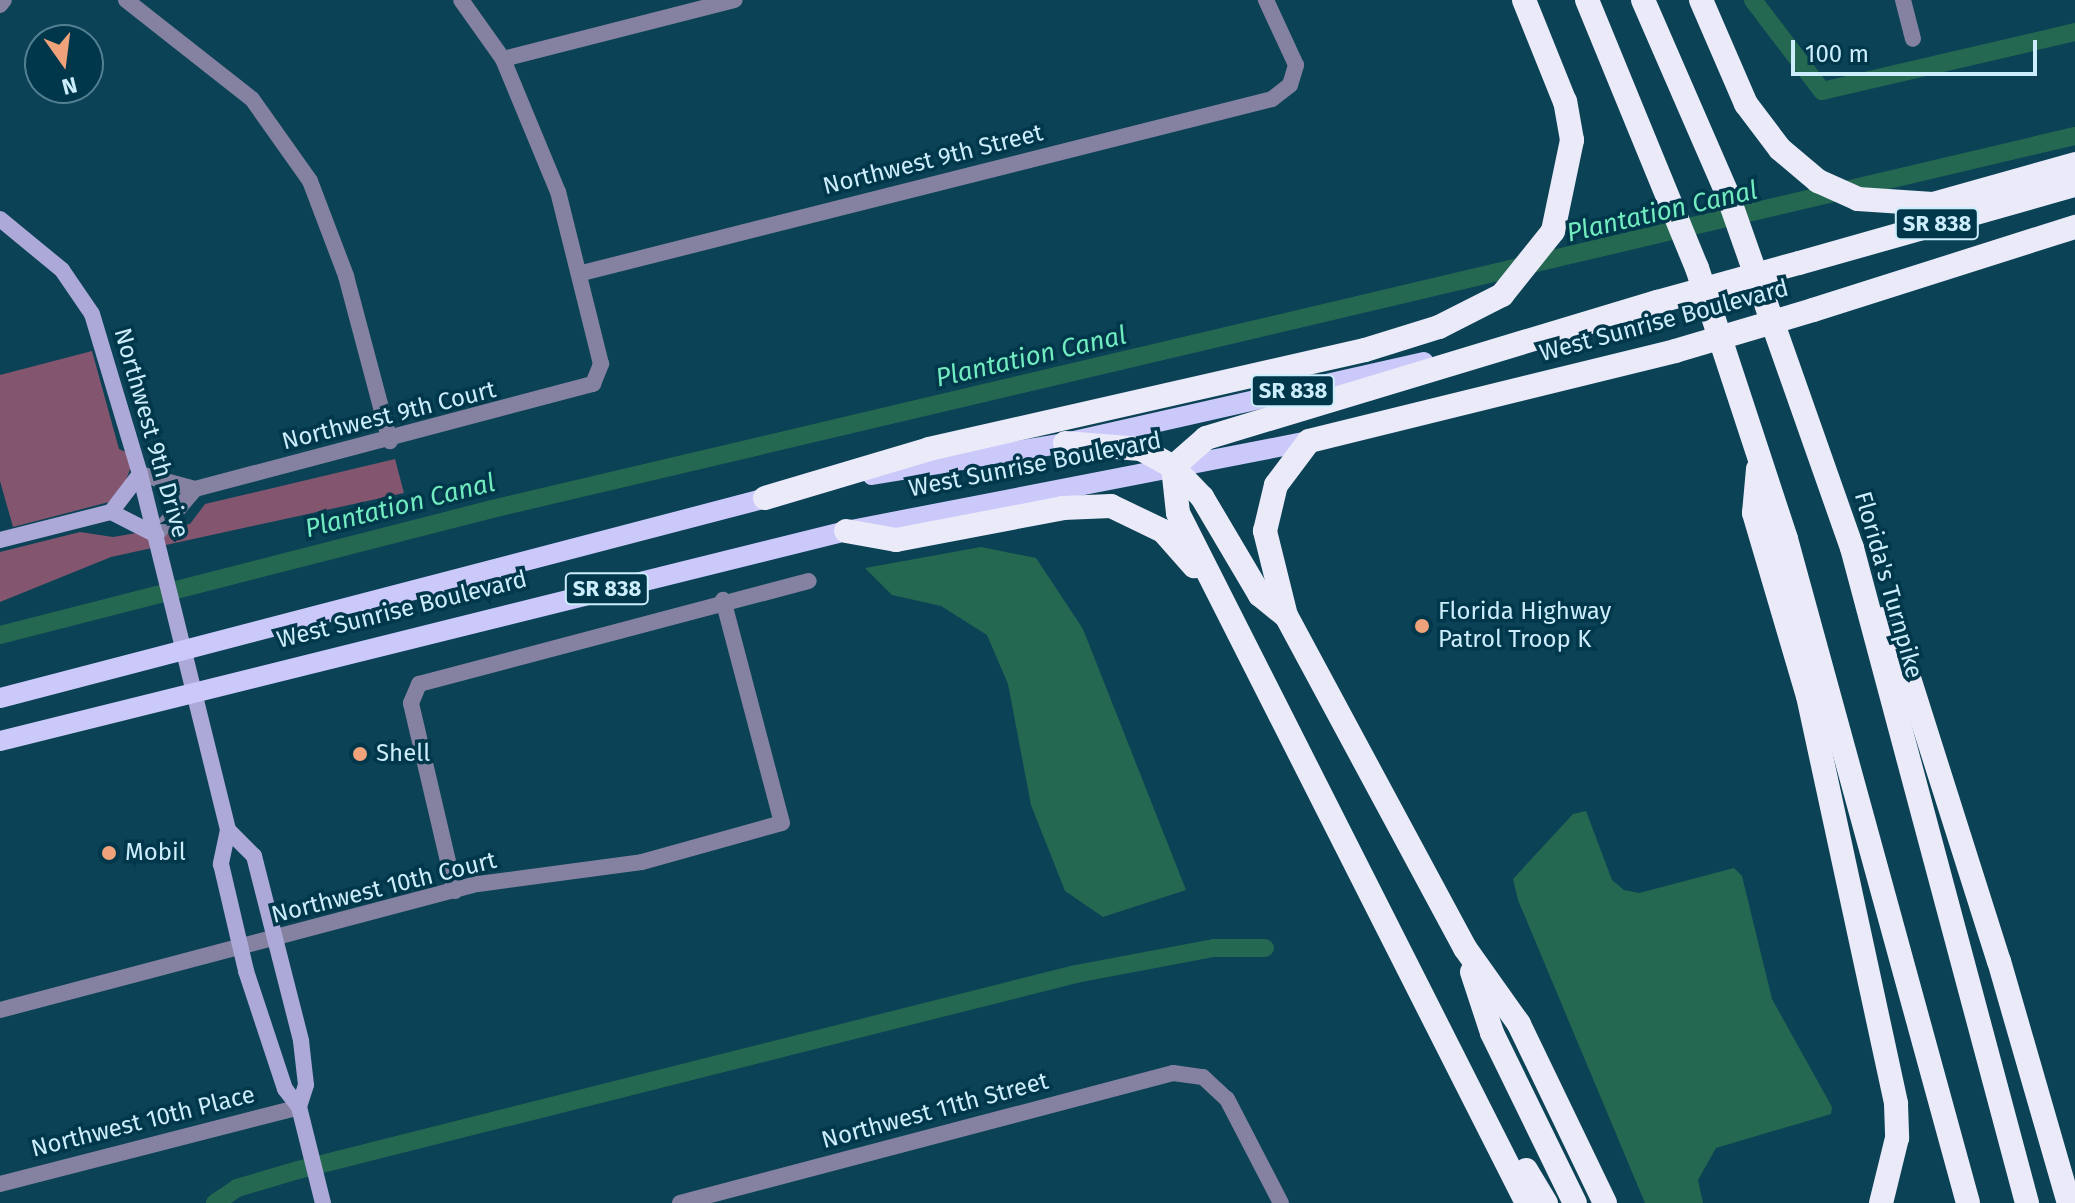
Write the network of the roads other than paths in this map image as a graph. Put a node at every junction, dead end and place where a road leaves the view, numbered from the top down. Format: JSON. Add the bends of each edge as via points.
{"nodes":[{"id":1,"x":126,"y":0,"type":"edge"},
{"id":2,"x":461,"y":0,"type":"edge"},
{"id":3,"x":735,"y":0,"type":"edge"},
{"id":4,"x":1266,"y":0,"type":"edge"},
{"id":5,"x":1524,"y":0,"type":"edge"},
{"id":6,"x":1587,"y":0,"type":"edge"},
{"id":7,"x":1643,"y":0,"type":"edge"},
{"id":8,"x":1701,"y":0,"type":"edge"},
{"id":9,"x":1903,"y":0,"type":"edge"},
{"id":10,"x":1913,"y":39,"type":"dead end"},
{"id":11,"x":503,"y":59,"type":"junction"},
{"id":12,"x":2075,"y":164,"type":"edge"},
{"id":13,"x":2075,"y":185,"type":"edge"},
{"id":14,"x":0,"y":219,"type":"edge"},
{"id":15,"x":2075,"y":227,"type":"edge"},
{"id":16,"x":582,"y":273,"type":"junction"},
{"id":17,"x":1521,"y":339,"type":"junction"},
{"id":18,"x":390,"y":441,"type":"junction"},
{"id":19,"x":1309,"y":441,"type":"junction"},
{"id":20,"x":1065,"y":443,"type":"junction"},
{"id":21,"x":1759,"y":458,"type":"junction"},
{"id":22,"x":1173,"y":467,"type":"junction"},
{"id":23,"x":140,"y":474,"type":"junction"},
{"id":24,"x":195,"y":489,"type":"junction"},
{"id":25,"x":765,"y":498,"type":"junction"},
{"id":26,"x":111,"y":512,"type":"junction"},
{"id":27,"x":846,"y":531,"type":"junction"},
{"id":28,"x":156,"y":538,"type":"junction"},
{"id":29,"x":0,"y":540,"type":"edge"},
{"id":30,"x":1852,"y":548,"type":"junction"},
{"id":31,"x":809,"y":581,"type":"dead end"},
{"id":32,"x":1213,"y":586,"type":"junction"},
{"id":33,"x":723,"y":600,"type":"junction"},
{"id":34,"x":1286,"y":616,"type":"junction"},
{"id":35,"x":184,"y":648,"type":"junction"},
{"id":36,"x":193,"y":692,"type":"junction"},
{"id":37,"x":0,"y":698,"type":"edge"},
{"id":38,"x":0,"y":741,"type":"edge"},
{"id":39,"x":228,"y":830,"type":"junction"},
{"id":40,"x":455,"y":891,"type":"junction"},
{"id":41,"x":275,"y":941,"type":"junction"},
{"id":42,"x":1465,"y":948,"type":"junction"},
{"id":43,"x":241,"y":949,"type":"junction"},
{"id":44,"x":0,"y":1010,"type":"edge"},
{"id":45,"x":299,"y":1107,"type":"junction"},
{"id":46,"x":1489,"y":1115,"type":"junction"},
{"id":47,"x":0,"y":1184,"type":"edge"},
{"id":48,"x":323,"y":1203,"type":"edge"},
{"id":49,"x":680,"y":1203,"type":"edge"},
{"id":50,"x":1281,"y":1203,"type":"edge"},
{"id":51,"x":1527,"y":1203,"type":"edge"},
{"id":52,"x":1546,"y":1203,"type":"edge"},
{"id":53,"x":1575,"y":1203,"type":"edge"},
{"id":54,"x":1605,"y":1203,"type":"edge"},
{"id":55,"x":1881,"y":1203,"type":"edge"},
{"id":56,"x":1968,"y":1203,"type":"edge"},
{"id":57,"x":2027,"y":1203,"type":"edge"},
{"id":58,"x":2069,"y":1203,"type":"edge"}],
"edges":[{"from":1,"to":18,"type":"street","via":[[252,99],[310,181],[346,276]]},
{"from":2,"to":11,"type":"street"},
{"from":3,"to":11,"type":"street"},
{"from":4,"to":16,"type":"street","name":"Northwest 9th Street","via":[[1296,65],[1290,85],[1272,99]]},
{"from":5,"to":25,"type":"highway","via":[[1565,102],[1572,140],[1565,191],[1534,264],[1502,295],[1439,327],[929,449]]},
{"from":6,"to":21,"type":"highway","via":[[1697,268]]},
{"from":7,"to":30,"type":"highway","name":"Florida's Turnpike","via":[[1727,193]]},
{"from":8,"to":12,"type":"highway","via":[[1746,104],[1780,149],[1818,181],[1858,199],[1901,204],[1967,197]]},
{"from":9,"to":10,"type":"street"},
{"from":11,"to":16,"type":"street"},
{"from":13,"to":17,"type":"highway","name":"West Sunrise Boulevard","number":"SR 838","bridge":true},
{"from":14,"to":23,"type":"street","name":"Northwest 9th Drive","via":[[62,270],[92,314]]},
{"from":15,"to":19,"type":"highway","name":"West Sunrise Boulevard","number":"SR 838","bridge":true,"via":[[1675,351]]},
{"from":16,"to":18,"type":"street","name":"Northwest 9th Court","via":[[601,364],[593,384]]},
{"from":17,"to":20,"type":"main road","name":"West Sunrise Boulevard","number":"SR 838"},
{"from":17,"to":22,"type":"highway","via":[[1206,438]]},
{"from":18,"to":24,"type":"street","name":"Northwest 9th Court"},
{"from":19,"to":22,"type":"main road","name":"West Sunrise Boulevard","number":"SR 838"},
{"from":19,"to":34,"type":"highway","via":[[1268,506],[1268,550]]},
{"from":20,"to":22,"type":"highway","via":[[1141,449]]},
{"from":20,"to":25,"type":"main road","name":"West Sunrise Boulevard","number":"SR 838"},
{"from":21,"to":55,"type":"highway","via":[[1754,513],[1808,696],[1896,1104],[1897,1138]]},
{"from":21,"to":56,"type":"highway"},
{"from":22,"to":27,"type":"main road","name":"West Sunrise Boulevard","number":"SR 838"},
{"from":22,"to":32,"type":"highway","via":[[1178,513]]},
{"from":22,"to":34,"type":"highway","via":[[1202,497],[1260,595]]},
{"from":23,"to":24,"type":"street","name":"Northwest 9th Court"},
{"from":23,"to":26,"type":"street"},
{"from":23,"to":28,"type":"street","name":"Northwest 9th Drive"},
{"from":24,"to":28,"type":"street"},
{"from":25,"to":35,"type":"main road","name":"West Sunrise Boulevard","number":"SR 838"},
{"from":26,"to":28,"type":"street"},
{"from":26,"to":29,"type":"street"},
{"from":27,"to":32,"type":"highway","via":[[896,540],[1063,508],[1111,506],[1163,531]]},
{"from":27,"to":36,"type":"main road","name":"West Sunrise Boulevard","number":"SR 838"},
{"from":28,"to":35,"type":"street","name":"Northwest 9th Drive"},
{"from":30,"to":57,"type":"highway","name":"Florida's Turnpike"},
{"from":30,"to":58,"type":"highway","via":[[1909,678]]},
{"from":31,"to":33,"type":"street"},
{"from":32,"to":46,"type":"highway","via":[[1247,639]]},
{"from":33,"to":40,"type":"street","via":[[419,684],[411,703]]},
{"from":33,"to":40,"type":"street","name":"Northwest 10th Court","via":[[782,823],[642,862]]},
{"from":34,"to":42,"type":"highway"},
{"from":35,"to":36,"type":"street","name":"Northwest 9th Drive"},
{"from":35,"to":37,"type":"main road","name":"West Sunrise Boulevard","number":"SR 838"},
{"from":36,"to":38,"type":"main road","name":"West Sunrise Boulevard","number":"SR 838"},
{"from":36,"to":39,"type":"street","name":"Northwest 9th Drive"},
{"from":39,"to":41,"type":"street","via":[[254,856]]},
{"from":39,"to":43,"type":"street","via":[[221,864]]},
{"from":40,"to":41,"type":"street","name":"Northwest 10th Court"},
{"from":41,"to":43,"type":"street","name":"Northwest 10th Court"},
{"from":41,"to":45,"type":"street","via":[[301,1041],[306,1085]]},
{"from":42,"to":53,"type":"highway","via":[[1492,1033]]},
{"from":42,"to":54,"type":"highway","via":[[1519,1024]]},
{"from":43,"to":44,"type":"street","name":"Northwest 10th Court"},
{"from":43,"to":45,"type":"street","via":[[285,1089]]},
{"from":45,"to":47,"type":"street","name":"Northwest 10th Place"},
{"from":45,"to":48,"type":"street"},
{"from":46,"to":51,"type":"highway"},
{"from":46,"to":52,"type":"highway"},
{"from":49,"to":50,"type":"street","name":"Northwest 11th Street","via":[[1173,1073],[1203,1077],[1227,1099]]}]}
